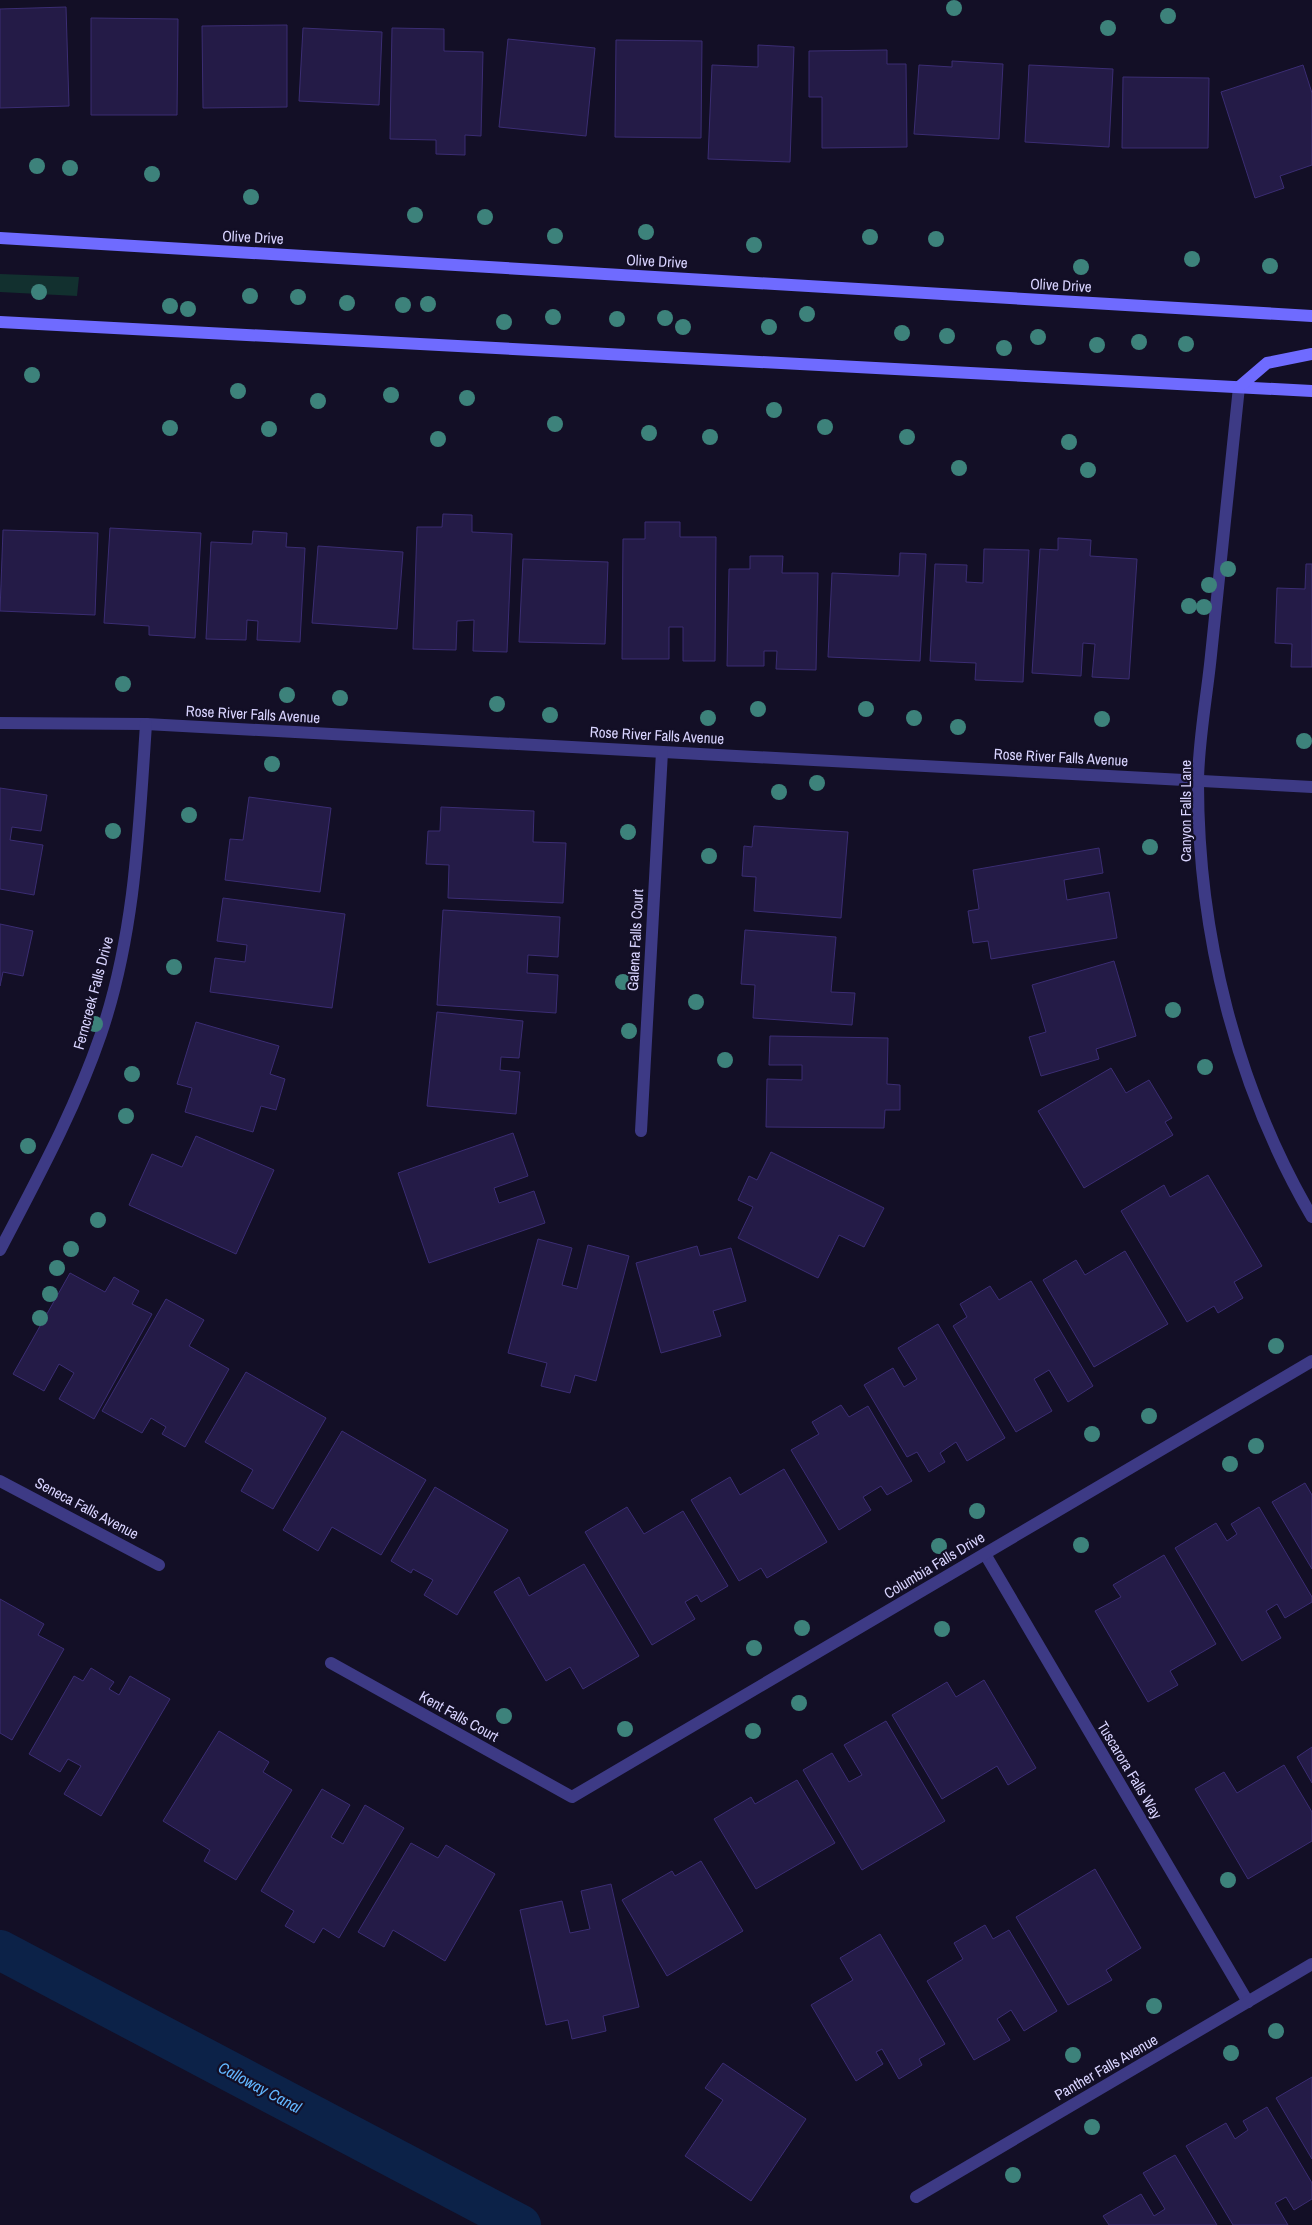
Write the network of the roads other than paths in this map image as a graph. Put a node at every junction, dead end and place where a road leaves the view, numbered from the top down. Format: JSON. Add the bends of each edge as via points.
{"nodes":[{"id":1,"x":0,"y":238,"type":"edge"},
{"id":2,"x":1312,"y":316,"type":"edge"},
{"id":3,"x":0,"y":322,"type":"edge"},
{"id":4,"x":1312,"y":354,"type":"edge"},
{"id":5,"x":1239,"y":387,"type":"junction"},
{"id":6,"x":1312,"y":391,"type":"edge"},
{"id":7,"x":0,"y":723,"type":"edge"},
{"id":8,"x":146,"y":724,"type":"junction"},
{"id":9,"x":662,"y":752,"type":"junction"},
{"id":10,"x":1198,"y":781,"type":"junction"},
{"id":11,"x":1312,"y":787,"type":"edge"},
{"id":12,"x":641,"y":1131,"type":"dead end"},
{"id":13,"x":1312,"y":1217,"type":"edge"},
{"id":14,"x":0,"y":1250,"type":"edge"},
{"id":15,"x":1312,"y":1362,"type":"edge"},
{"id":16,"x":0,"y":1481,"type":"edge"},
{"id":17,"x":984,"y":1554,"type":"junction"},
{"id":18,"x":159,"y":1565,"type":"dead end"},
{"id":19,"x":331,"y":1663,"type":"dead end"},
{"id":20,"x":572,"y":1797,"type":"joint"},
{"id":21,"x":1312,"y":1964,"type":"edge"},
{"id":22,"x":1248,"y":2002,"type":"junction"},
{"id":23,"x":916,"y":2197,"type":"dead end"}],
"edges":[{"from":1,"to":2,"type":"main road","name":"Olive Drive"},
{"from":3,"to":5,"type":"main road"},
{"from":4,"to":5,"type":"main road","via":[[1267,363]]},
{"from":5,"to":6,"type":"main road"},
{"from":5,"to":10,"type":"street","name":"Canyon Falls Lane"},
{"from":7,"to":8,"type":"street","name":"Rose River Falls Avenue"},
{"from":8,"to":9,"type":"street","name":"Rose River Falls Avenue"},
{"from":8,"to":14,"type":"street","name":"Ferncreek Falls Drive","via":[[137,868],[123,949],[101,1033],[69,1117]]},
{"from":9,"to":10,"type":"street","name":"Rose River Falls Avenue"},
{"from":9,"to":12,"type":"street","name":"Galena Falls Court"},
{"from":10,"to":11,"type":"street","name":"Rose River Falls Avenue"},
{"from":10,"to":13,"type":"street","name":"Canyon Falls Lane","via":[[1204,889],[1215,960],[1238,1047],[1269,1132]]},
{"from":15,"to":17,"type":"street","name":"Columbia Falls Drive"},
{"from":16,"to":18,"type":"street","name":"Seneca Falls Avenue"},
{"from":17,"to":20,"type":"street","name":"Columbia Falls Drive"},
{"from":17,"to":22,"type":"street","name":"Tuscarora Falls Way"},
{"from":19,"to":20,"type":"street","name":"Kent Falls Court"},
{"from":21,"to":22,"type":"street","name":"Panther Falls Avenue"},
{"from":22,"to":23,"type":"street","name":"Panther Falls Avenue"}]}
